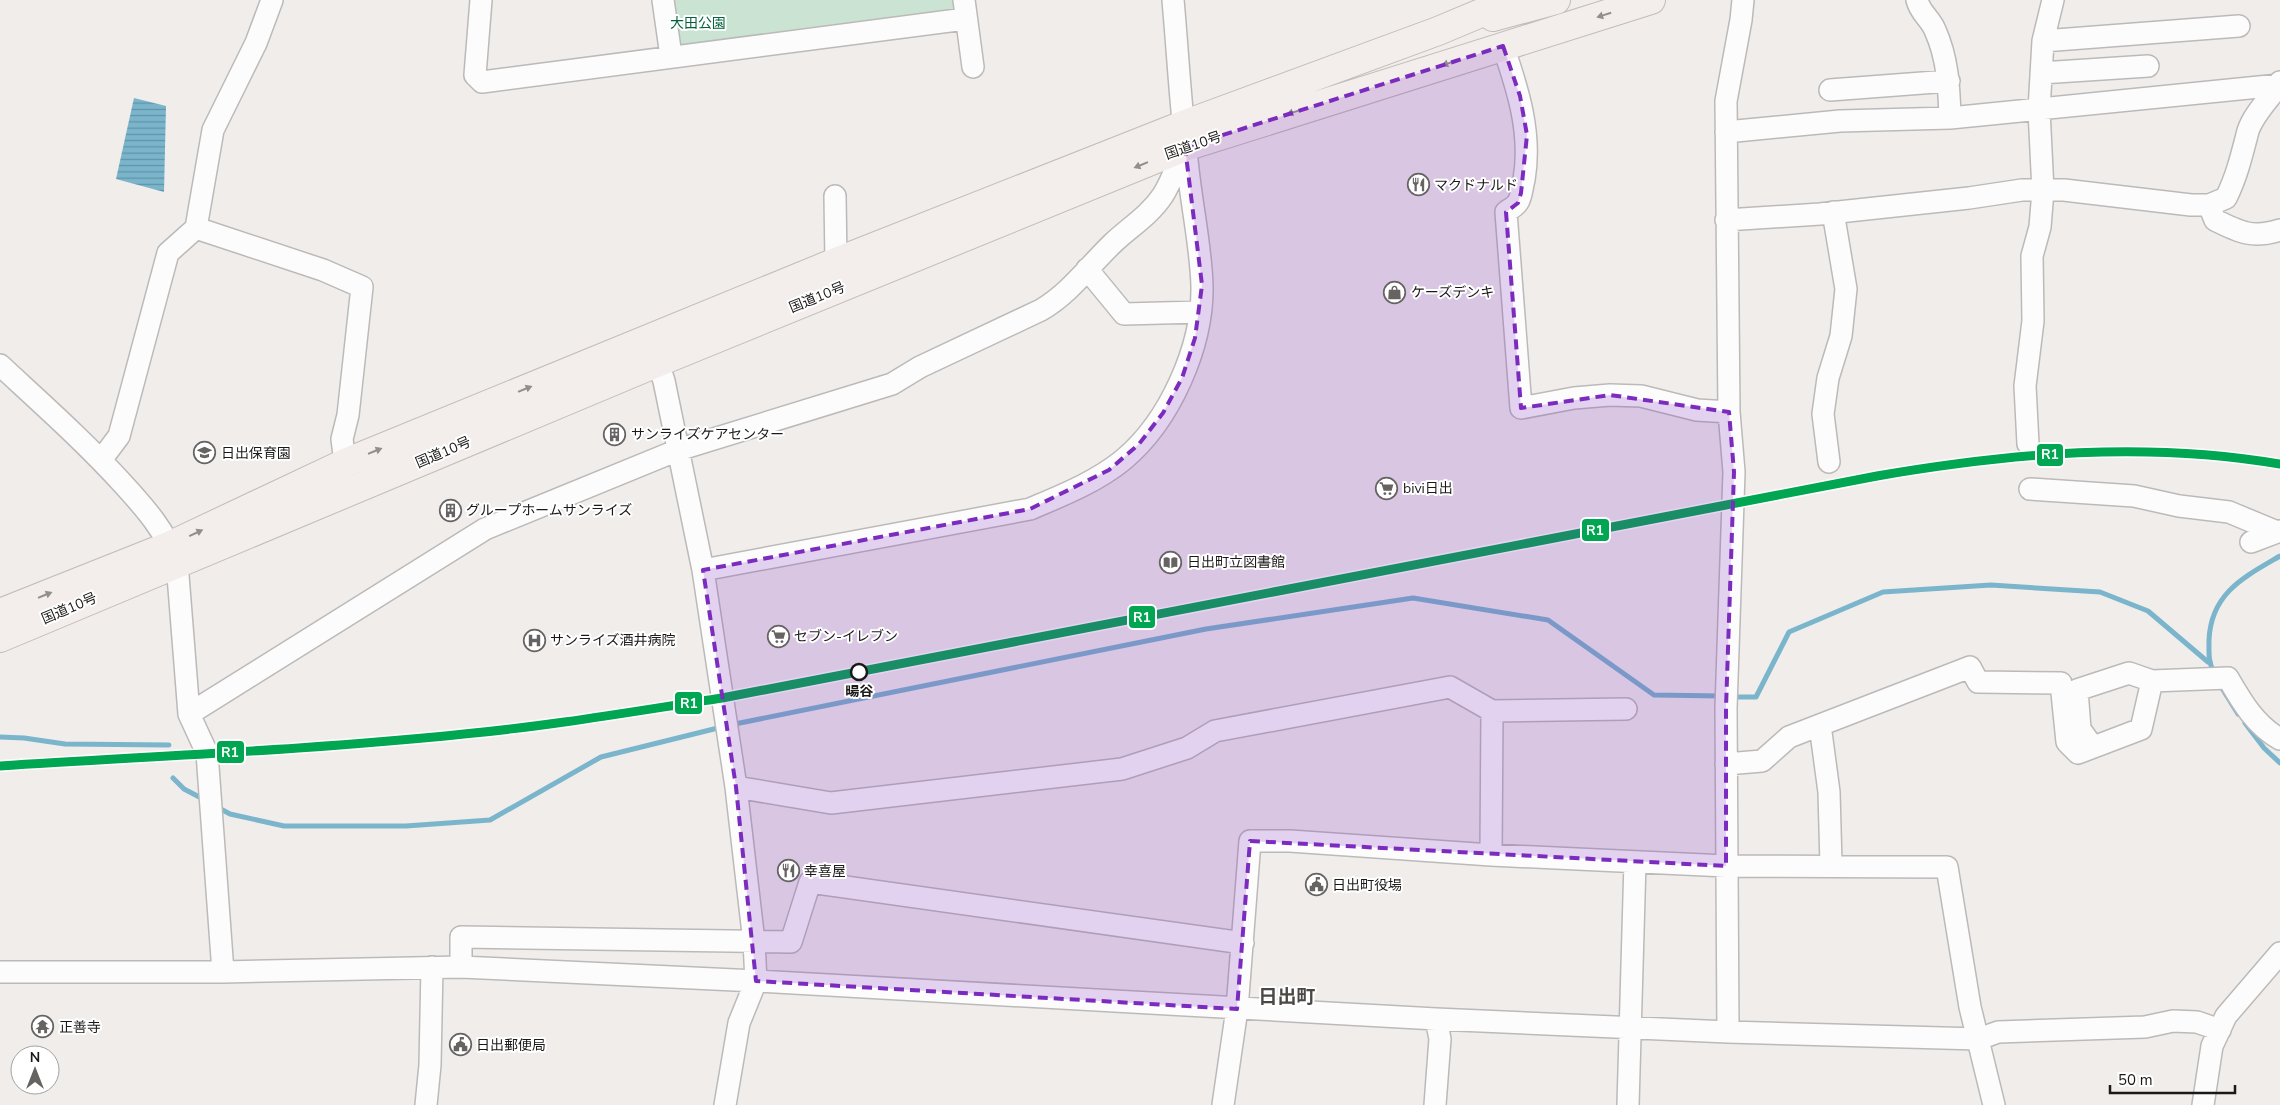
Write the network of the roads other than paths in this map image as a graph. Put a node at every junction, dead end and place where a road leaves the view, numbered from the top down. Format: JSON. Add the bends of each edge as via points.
{"nodes":[{"id":1,"x":272,"y":0,"type":"edge"},
{"id":2,"x":481,"y":0,"type":"edge"},
{"id":3,"x":663,"y":0,"type":"edge"},
{"id":4,"x":1174,"y":0,"type":"edge"},
{"id":5,"x":1512,"y":0,"type":"edge"},
{"id":6,"x":1556,"y":0,"type":"edge"},
{"id":7,"x":1651,"y":0,"type":"edge"},
{"id":8,"x":1743,"y":0,"type":"edge"},
{"id":9,"x":1917,"y":0,"type":"edge"},
{"id":10,"x":2053,"y":0,"type":"edge"},
{"id":11,"x":964,"y":9,"type":"edge"},
{"id":12,"x":2239,"y":26,"type":"dead end"},
{"id":13,"x":1438,"y":31,"type":"junction"},
{"id":14,"x":2043,"y":41,"type":"junction"},
{"id":15,"x":1503,"y":46,"type":"junction"},
{"id":16,"x":671,"y":56,"type":"junction"},
{"id":17,"x":2148,"y":66,"type":"dead end"},
{"id":18,"x":973,"y":68,"type":"dead end"},
{"id":19,"x":2041,"y":73,"type":"junction"},
{"id":20,"x":1949,"y":81,"type":"junction"},
{"id":21,"x":2280,"y":84,"type":"edge"},
{"id":22,"x":1830,"y":90,"type":"dead end"},
{"id":23,"x":2039,"y":110,"type":"junction"},
{"id":24,"x":1950,"y":118,"type":"junction"},
{"id":25,"x":1726,"y":132,"type":"junction"},
{"id":26,"x":1184,"y":136,"type":"junction"},
{"id":27,"x":2043,"y":191,"type":"junction"},
{"id":28,"x":835,"y":196,"type":"dead end"},
{"id":29,"x":2210,"y":205,"type":"junction"},
{"id":30,"x":1833,"y":212,"type":"junction"},
{"id":31,"x":1726,"y":220,"type":"junction"},
{"id":32,"x":196,"y":228,"type":"junction"},
{"id":33,"x":2280,"y":230,"type":"edge"},
{"id":34,"x":836,"y":262,"type":"junction"},
{"id":35,"x":1087,"y":270,"type":"junction"},
{"id":36,"x":1200,"y":312,"type":"junction"},
{"id":37,"x":653,"y":351,"type":"junction"},
{"id":38,"x":0,"y":365,"type":"edge"},
{"id":39,"x":1729,"y":412,"type":"junction"},
{"id":40,"x":2028,"y":444,"type":"dead end"},
{"id":41,"x":678,"y":450,"type":"junction"},
{"id":42,"x":101,"y":460,"type":"junction"},
{"id":43,"x":1829,"y":462,"type":"dead end"},
{"id":44,"x":345,"y":463,"type":"junction"},
{"id":45,"x":2030,"y":489,"type":"dead end"},
{"id":46,"x":2279,"y":531,"type":"edge"},
{"id":47,"x":2250,"y":542,"type":"dead end"},
{"id":48,"x":174,"y":554,"type":"junction"},
{"id":49,"x":702,"y":570,"type":"junction"},
{"id":50,"x":0,"y":613,"type":"edge"},
{"id":51,"x":0,"y":638,"type":"edge"},
{"id":52,"x":2152,"y":681,"type":"junction"},
{"id":53,"x":1626,"y":709,"type":"dead end"},
{"id":54,"x":1492,"y":711,"type":"junction"},
{"id":55,"x":189,"y":714,"type":"junction"},
{"id":56,"x":1820,"y":725,"type":"junction"},
{"id":57,"x":2280,"y":739,"type":"edge"},
{"id":58,"x":2090,"y":743,"type":"dead end"},
{"id":59,"x":1726,"y":764,"type":"junction"},
{"id":60,"x":736,"y":787,"type":"junction"},
{"id":61,"x":1491,"y":855,"type":"junction"},
{"id":62,"x":1636,"y":862,"type":"junction"},
{"id":63,"x":1831,"y":865,"type":"junction"},
{"id":64,"x":1726,"y":866,"type":"junction"},
{"id":65,"x":754,"y":942,"type":"junction"},
{"id":66,"x":1243,"y":943,"type":"junction"},
{"id":67,"x":2280,"y":953,"type":"edge"},
{"id":68,"x":432,"y":967,"type":"junction"},
{"id":69,"x":461,"y":967,"type":"junction"},
{"id":70,"x":0,"y":972,"type":"edge"},
{"id":71,"x":223,"y":972,"type":"junction"},
{"id":72,"x":756,"y":981,"type":"junction"},
{"id":73,"x":1237,"y":1009,"type":"junction"},
{"id":74,"x":1436,"y":1019,"type":"junction"},
{"id":75,"x":1629,"y":1028,"type":"junction"},
{"id":76,"x":2220,"y":1030,"type":"junction"},
{"id":77,"x":1728,"y":1032,"type":"junction"},
{"id":78,"x":1979,"y":1038,"type":"junction"},
{"id":79,"x":426,"y":1105,"type":"edge"},
{"id":80,"x":725,"y":1105,"type":"edge"},
{"id":81,"x":1223,"y":1105,"type":"edge"},
{"id":82,"x":1435,"y":1105,"type":"edge"},
{"id":83,"x":1628,"y":1105,"type":"edge"},
{"id":84,"x":1994,"y":1105,"type":"edge"},
{"id":85,"x":2203,"y":1105,"type":"edge"}],
"edges":[{"from":1,"to":32,"type":"street","via":[[256,43],[213,130]]},
{"from":2,"to":16,"type":"street","via":[[474,75],[482,82]]},
{"from":3,"to":16,"type":"street"},
{"from":4,"to":26,"type":"street"},
{"from":5,"to":13,"type":"highway","name":"国道10号"},
{"from":6,"to":13,"type":"highway"},
{"from":7,"to":15,"type":"highway","name":"国道10号","one_way":true},
{"from":8,"to":25,"type":"street","via":[[1726,101]]},
{"from":9,"to":20,"type":"street","via":[[1919,8],[1934,27],[1946,60]]},
{"from":10,"to":14,"type":"street"},
{"from":11,"to":16,"type":"street"},
{"from":11,"to":18,"type":"street"},
{"from":12,"to":14,"type":"street"},
{"from":13,"to":26,"type":"highway","name":"国道10号"},
{"from":14,"to":19,"type":"street"},
{"from":15,"to":26,"type":"highway","name":"国道10号","one_way":true},
{"from":15,"to":39,"type":"street","via":[[1520,96],[1527,135],[1521,193],[1518,203],[1506,212],[1521,408],[1610,395],[1641,396],[1697,410]]},
{"from":17,"to":19,"type":"street"},
{"from":19,"to":23,"type":"street"},
{"from":20,"to":22,"type":"street"},
{"from":20,"to":24,"type":"street"},
{"from":21,"to":23,"type":"street"},
{"from":21,"to":29,"type":"street","via":[[2248,130],[2234,182],[2226,198]]},
{"from":23,"to":24,"type":"street"},
{"from":23,"to":27,"type":"street"},
{"from":24,"to":25,"type":"street","via":[[1840,121]]},
{"from":25,"to":31,"type":"street"},
{"from":26,"to":34,"type":"highway","name":"国道10号"},
{"from":26,"to":35,"type":"street","via":[[1164,194],[1150,212]]},
{"from":26,"to":36,"type":"street","via":[[1202,285]]},
{"from":26,"to":37,"type":"highway","name":"国道10号","one_way":true},
{"from":27,"to":29,"type":"street","via":[[2064,190]]},
{"from":27,"to":30,"type":"street","via":[[2022,190]]},
{"from":27,"to":40,"type":"street","via":[[2040,227],[2032,256],[2032,321],[2025,386]]},
{"from":28,"to":34,"type":"street"},
{"from":29,"to":33,"type":"street","via":[[2215,220],[2242,233],[2264,235]]},
{"from":30,"to":31,"type":"street"},
{"from":30,"to":43,"type":"street","via":[[1846,289],[1841,336],[1828,378],[1823,414]]},
{"from":31,"to":39,"type":"street"},
{"from":32,"to":42,"type":"street","via":[[168,253],[120,436]]},
{"from":32,"to":44,"type":"street","via":[[323,270],[362,288],[348,415],[342,438]]},
{"from":34,"to":37,"type":"highway","name":"国道10号"},
{"from":35,"to":36,"type":"street","via":[[1124,314]]},
{"from":35,"to":41,"type":"street","via":[[1054,302],[920,367],[892,384]]},
{"from":36,"to":49,"type":"street","via":[[1196,338],[1182,378],[1163,413],[1124,459],[1089,482],[1030,509]]},
{"from":37,"to":41,"type":"street"},
{"from":44,"to":37,"type":"highway","name":"国道10号","one_way":true},
{"from":37,"to":48,"type":"highway","name":"国道10号"},
{"from":38,"to":42,"type":"street"},
{"from":39,"to":59,"type":"street","via":[[1734,472]]},
{"from":41,"to":49,"type":"street"},
{"from":41,"to":55,"type":"street","via":[[485,529]]},
{"from":42,"to":48,"type":"street","via":[[151,514]]},
{"from":48,"to":44,"type":"highway","name":"国道10号","one_way":true},
{"from":45,"to":46,"type":"street","via":[[2134,496],[2229,512]]},
{"from":46,"to":47,"type":"street"},
{"from":50,"to":48,"type":"highway","name":"国道10号","one_way":true},
{"from":48,"to":51,"type":"highway","name":"国道10号"},
{"from":48,"to":55,"type":"street"},
{"from":49,"to":60,"type":"street"},
{"from":52,"to":56,"type":"street","via":[[2141,729],[2078,753],[2067,742],[2061,683],[1978,682],[1970,667]]},
{"from":52,"to":57,"type":"street","via":[[2228,678],[2245,708],[2262,727]]},
{"from":52,"to":58,"type":"street","via":[[2129,673],[2077,690],[2080,729]]},
{"from":53,"to":54,"type":"street"},
{"from":54,"to":60,"type":"street","via":[[1450,687],[1215,730],[1187,748],[1122,769],[831,803]]},
{"from":54,"to":61,"type":"street"},
{"from":55,"to":71,"type":"street","via":[[207,753]]},
{"from":56,"to":59,"type":"street","via":[[1789,737],[1762,762]]},
{"from":56,"to":63,"type":"street","via":[[1829,792]]},
{"from":59,"to":64,"type":"street"},
{"from":60,"to":65,"type":"street"},
{"from":61,"to":62,"type":"street"},
{"from":61,"to":66,"type":"street","via":[[1250,842]]},
{"from":62,"to":64,"type":"street"},
{"from":62,"to":75,"type":"street"},
{"from":63,"to":64,"type":"street"},
{"from":63,"to":78,"type":"street","via":[[1947,867],[1970,1007]]},
{"from":64,"to":77,"type":"street"},
{"from":65,"to":66,"type":"street","via":[[791,942],[810,882]]},
{"from":65,"to":69,"type":"street","via":[[461,937]]},
{"from":65,"to":72,"type":"street"},
{"from":66,"to":73,"type":"street"},
{"from":67,"to":76,"type":"street","via":[[2226,1016]]},
{"from":68,"to":69,"type":"street"},
{"from":68,"to":71,"type":"street"},
{"from":68,"to":79,"type":"street"},
{"from":69,"to":72,"type":"street"},
{"from":70,"to":71,"type":"street"},
{"from":72,"to":73,"type":"street"},
{"from":72,"to":80,"type":"street","via":[[739,1023]]},
{"from":73,"to":74,"type":"street"},
{"from":73,"to":81,"type":"street"},
{"from":74,"to":75,"type":"street"},
{"from":74,"to":82,"type":"street","via":[[1440,1039]]},
{"from":75,"to":77,"type":"street"},
{"from":75,"to":83,"type":"street"},
{"from":76,"to":78,"type":"street","via":[[2197,1022],[2172,1021],[2145,1027],[1998,1032]]},
{"from":76,"to":85,"type":"street","via":[[2212,1046]]},
{"from":77,"to":78,"type":"street"},
{"from":78,"to":84,"type":"street"}]}
